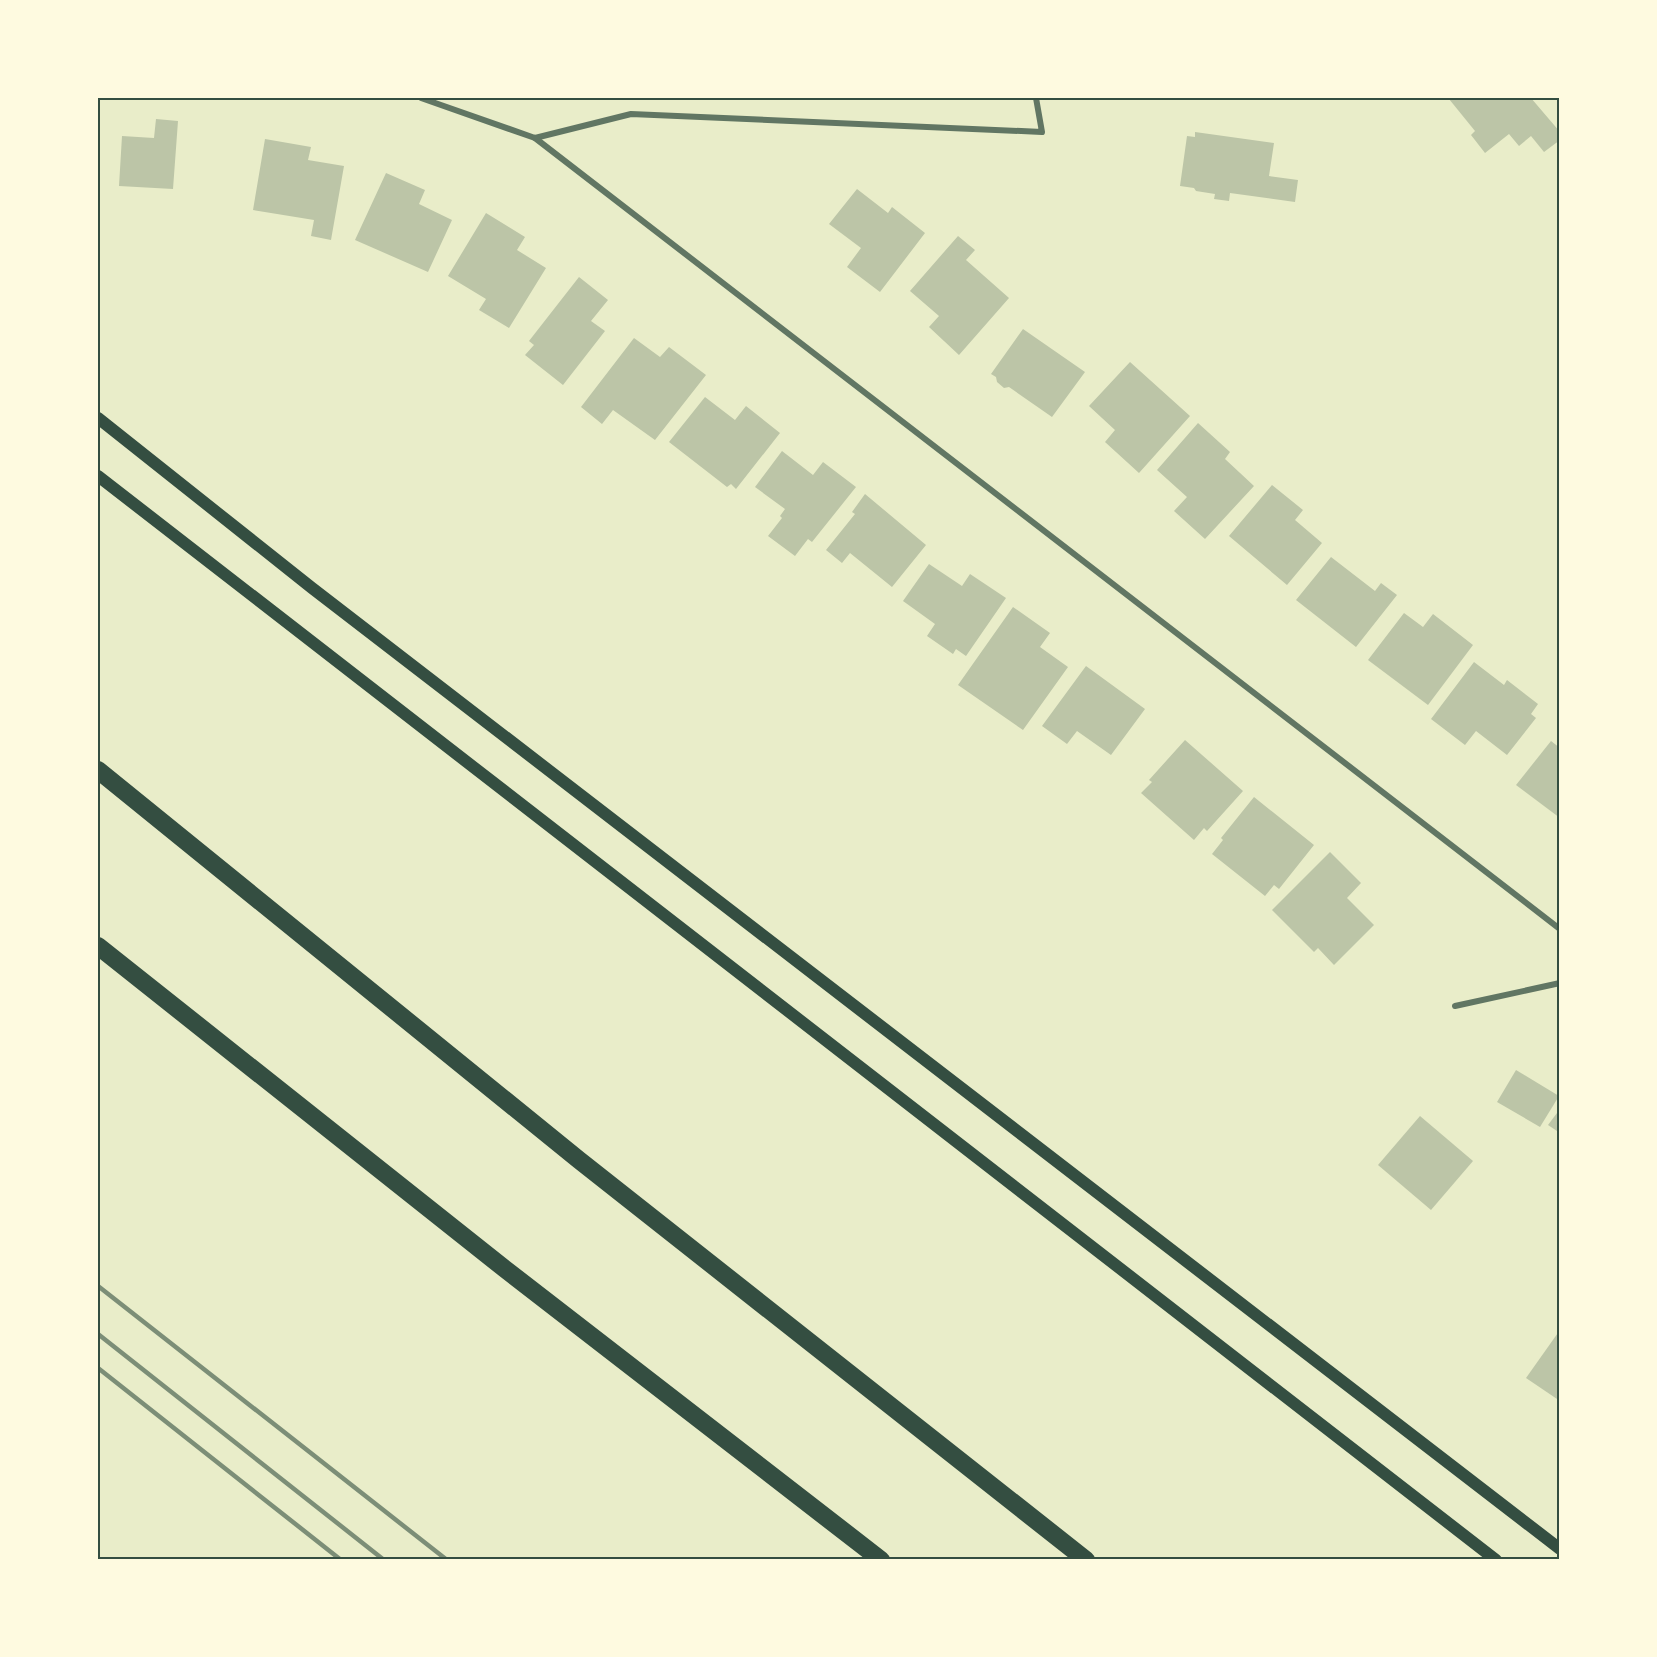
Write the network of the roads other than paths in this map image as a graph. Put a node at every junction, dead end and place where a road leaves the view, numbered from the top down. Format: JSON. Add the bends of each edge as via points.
{"nodes":[{"id":1,"x":421,"y":98,"type":"edge"},
{"id":2,"x":1035,"y":98,"type":"edge"},
{"id":3,"x":535,"y":138,"type":"junction"},
{"id":4,"x":98,"y":418,"type":"edge"},
{"id":5,"x":98,"y":476,"type":"edge"},
{"id":6,"x":98,"y":770,"type":"edge"},
{"id":7,"x":1560,"y":929,"type":"edge"},
{"id":8,"x":98,"y":946,"type":"edge"},
{"id":9,"x":1560,"y":983,"type":"edge"},
{"id":10,"x":1455,"y":1006,"type":"dead end"},
{"id":11,"x":1560,"y":1549,"type":"edge"},
{"id":12,"x":881,"y":1560,"type":"edge"},
{"id":13,"x":1086,"y":1560,"type":"edge"},
{"id":14,"x":1496,"y":1560,"type":"edge"}],
"edges":[{"from":1,"to":3,"type":"street"},
{"from":2,"to":3,"type":"street","via":[[1042,132],[631,114]]},
{"from":3,"to":7,"type":"street"},
{"from":4,"to":11,"type":"main road","via":[[331,603]]},
{"from":5,"to":14,"type":"main road"},
{"from":6,"to":13,"type":"highway","via":[[579,1160]]},
{"from":8,"to":12,"type":"highway","via":[[505,1269]]},
{"from":9,"to":10,"type":"street"}]}
